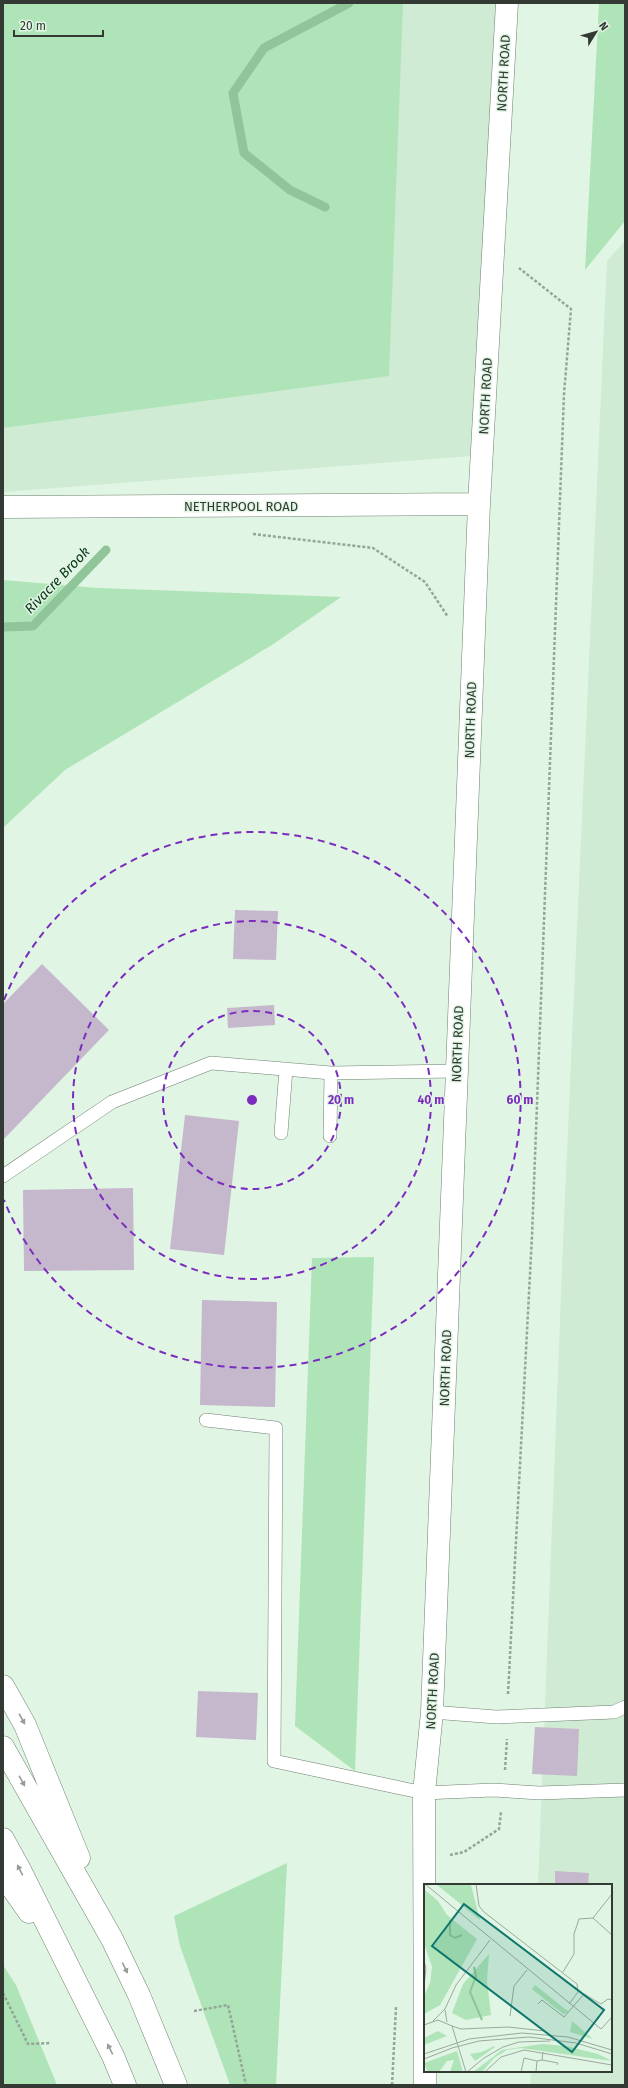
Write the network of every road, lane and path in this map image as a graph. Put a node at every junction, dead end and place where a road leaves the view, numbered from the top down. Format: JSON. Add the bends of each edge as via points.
{"nodes":[{"id":1,"x":507,"y":3,"type":"edge"},
{"id":2,"x":493,"y":248,"type":"junction"},
{"id":3,"x":479,"y":504,"type":"junction"},
{"id":4,"x":3,"y":507,"type":"edge"},
{"id":5,"x":249,"y":534,"type":"dead end"},
{"id":6,"x":449,"y":619,"type":"dead end"},
{"id":7,"x":286,"y":1069,"type":"junction"},
{"id":8,"x":456,"y":1070,"type":"junction"},
{"id":9,"x":332,"y":1073,"type":"junction"},
{"id":10,"x":281,"y":1133,"type":"dead end"},
{"id":11,"x":330,"y":1136,"type":"dead end"},
{"id":12,"x":3,"y":1176,"type":"edge"},
{"id":13,"x":206,"y":1420,"type":"dead end"},
{"id":14,"x":3,"y":1686,"type":"edge"},
{"id":15,"x":625,"y":1707,"type":"edge"},
{"id":16,"x":432,"y":1712,"type":"junction"},
{"id":17,"x":507,"y":1717,"type":"junction"},
{"id":18,"x":3,"y":1747,"type":"edge"},
{"id":19,"x":625,"y":1790,"type":"edge"},
{"id":20,"x":505,"y":1791,"type":"junction"},
{"id":21,"x":424,"y":1793,"type":"junction"},
{"id":22,"x":3,"y":1839,"type":"edge"},
{"id":23,"x":425,"y":1860,"type":"junction"},
{"id":24,"x":3,"y":1875,"type":"edge"},
{"id":25,"x":425,"y":1884,"type":"edge"},
{"id":26,"x":112,"y":1939,"type":"junction"},
{"id":27,"x":70,"y":1970,"type":"junction"},
{"id":28,"x":3,"y":1993,"type":"edge"},
{"id":29,"x":396,"y":2006,"type":"dead end"},
{"id":30,"x":194,"y":2011,"type":"dead end"},
{"id":31,"x":51,"y":2043,"type":"dead end"},
{"id":32,"x":425,"y":2072,"type":"edge"},
{"id":33,"x":125,"y":2085,"type":"edge"},
{"id":34,"x":176,"y":2085,"type":"edge"},
{"id":35,"x":246,"y":2085,"type":"edge"},
{"id":36,"x":392,"y":2085,"type":"edge"},
{"id":37,"x":425,"y":2085,"type":"edge"}],
"edges":[{"from":1,"to":2,"type":"main road","name":"NORTH ROAD"},
{"from":2,"to":3,"type":"main road","name":"NORTH ROAD"},
{"from":2,"to":17,"type":"path","via":[[571,308],[564,394],[532,1236]]},
{"from":3,"to":4,"type":"main road","name":"NETHERPOOL ROAD"},
{"from":3,"to":8,"type":"main road","name":"NORTH ROAD"},
{"from":5,"to":6,"type":"path","via":[[373,548],[425,582]]},
{"from":7,"to":9,"type":"lane"},
{"from":7,"to":10,"type":"lane"},
{"from":7,"to":12,"type":"lane","via":[[211,1063],[112,1102]]},
{"from":8,"to":9,"type":"lane"},
{"from":8,"to":16,"type":"main road","name":"NORTH ROAD"},
{"from":9,"to":11,"type":"lane"},
{"from":13,"to":21,"type":"lane","via":[[276,1428],[274,1761]]},
{"from":14,"to":26,"type":"main road","one_way":true,"via":[[26,1725]]},
{"from":15,"to":17,"type":"lane","via":[[614,1712]]},
{"from":16,"to":17,"type":"lane"},
{"from":16,"to":21,"type":"main road","name":"NORTH ROAD"},
{"from":17,"to":20,"type":"path"},
{"from":18,"to":26,"type":"main road","one_way":true},
{"from":19,"to":20,"type":"lane"},
{"from":20,"to":21,"type":"lane"},
{"from":20,"to":23,"type":"path","via":[[499,1829],[464,1852]]},
{"from":21,"to":23,"type":"main road","name":"NORTH ROAD"},
{"from":27,"to":22,"type":"main road","one_way":true},
{"from":23,"to":25,"type":"main road","name":"NORTH ROAD"},
{"from":24,"to":27,"type":"main road"},
{"from":26,"to":34,"type":"main road","one_way":true,"via":[[139,1995]]},
{"from":33,"to":27,"type":"main road","one_way":true},
{"from":28,"to":31,"type":"path","via":[[28,2044]]},
{"from":29,"to":36,"type":"path"},
{"from":30,"to":35,"type":"path","via":[[228,2005]]},
{"from":32,"to":37,"type":"main road","name":"NORTH ROAD"}]}
